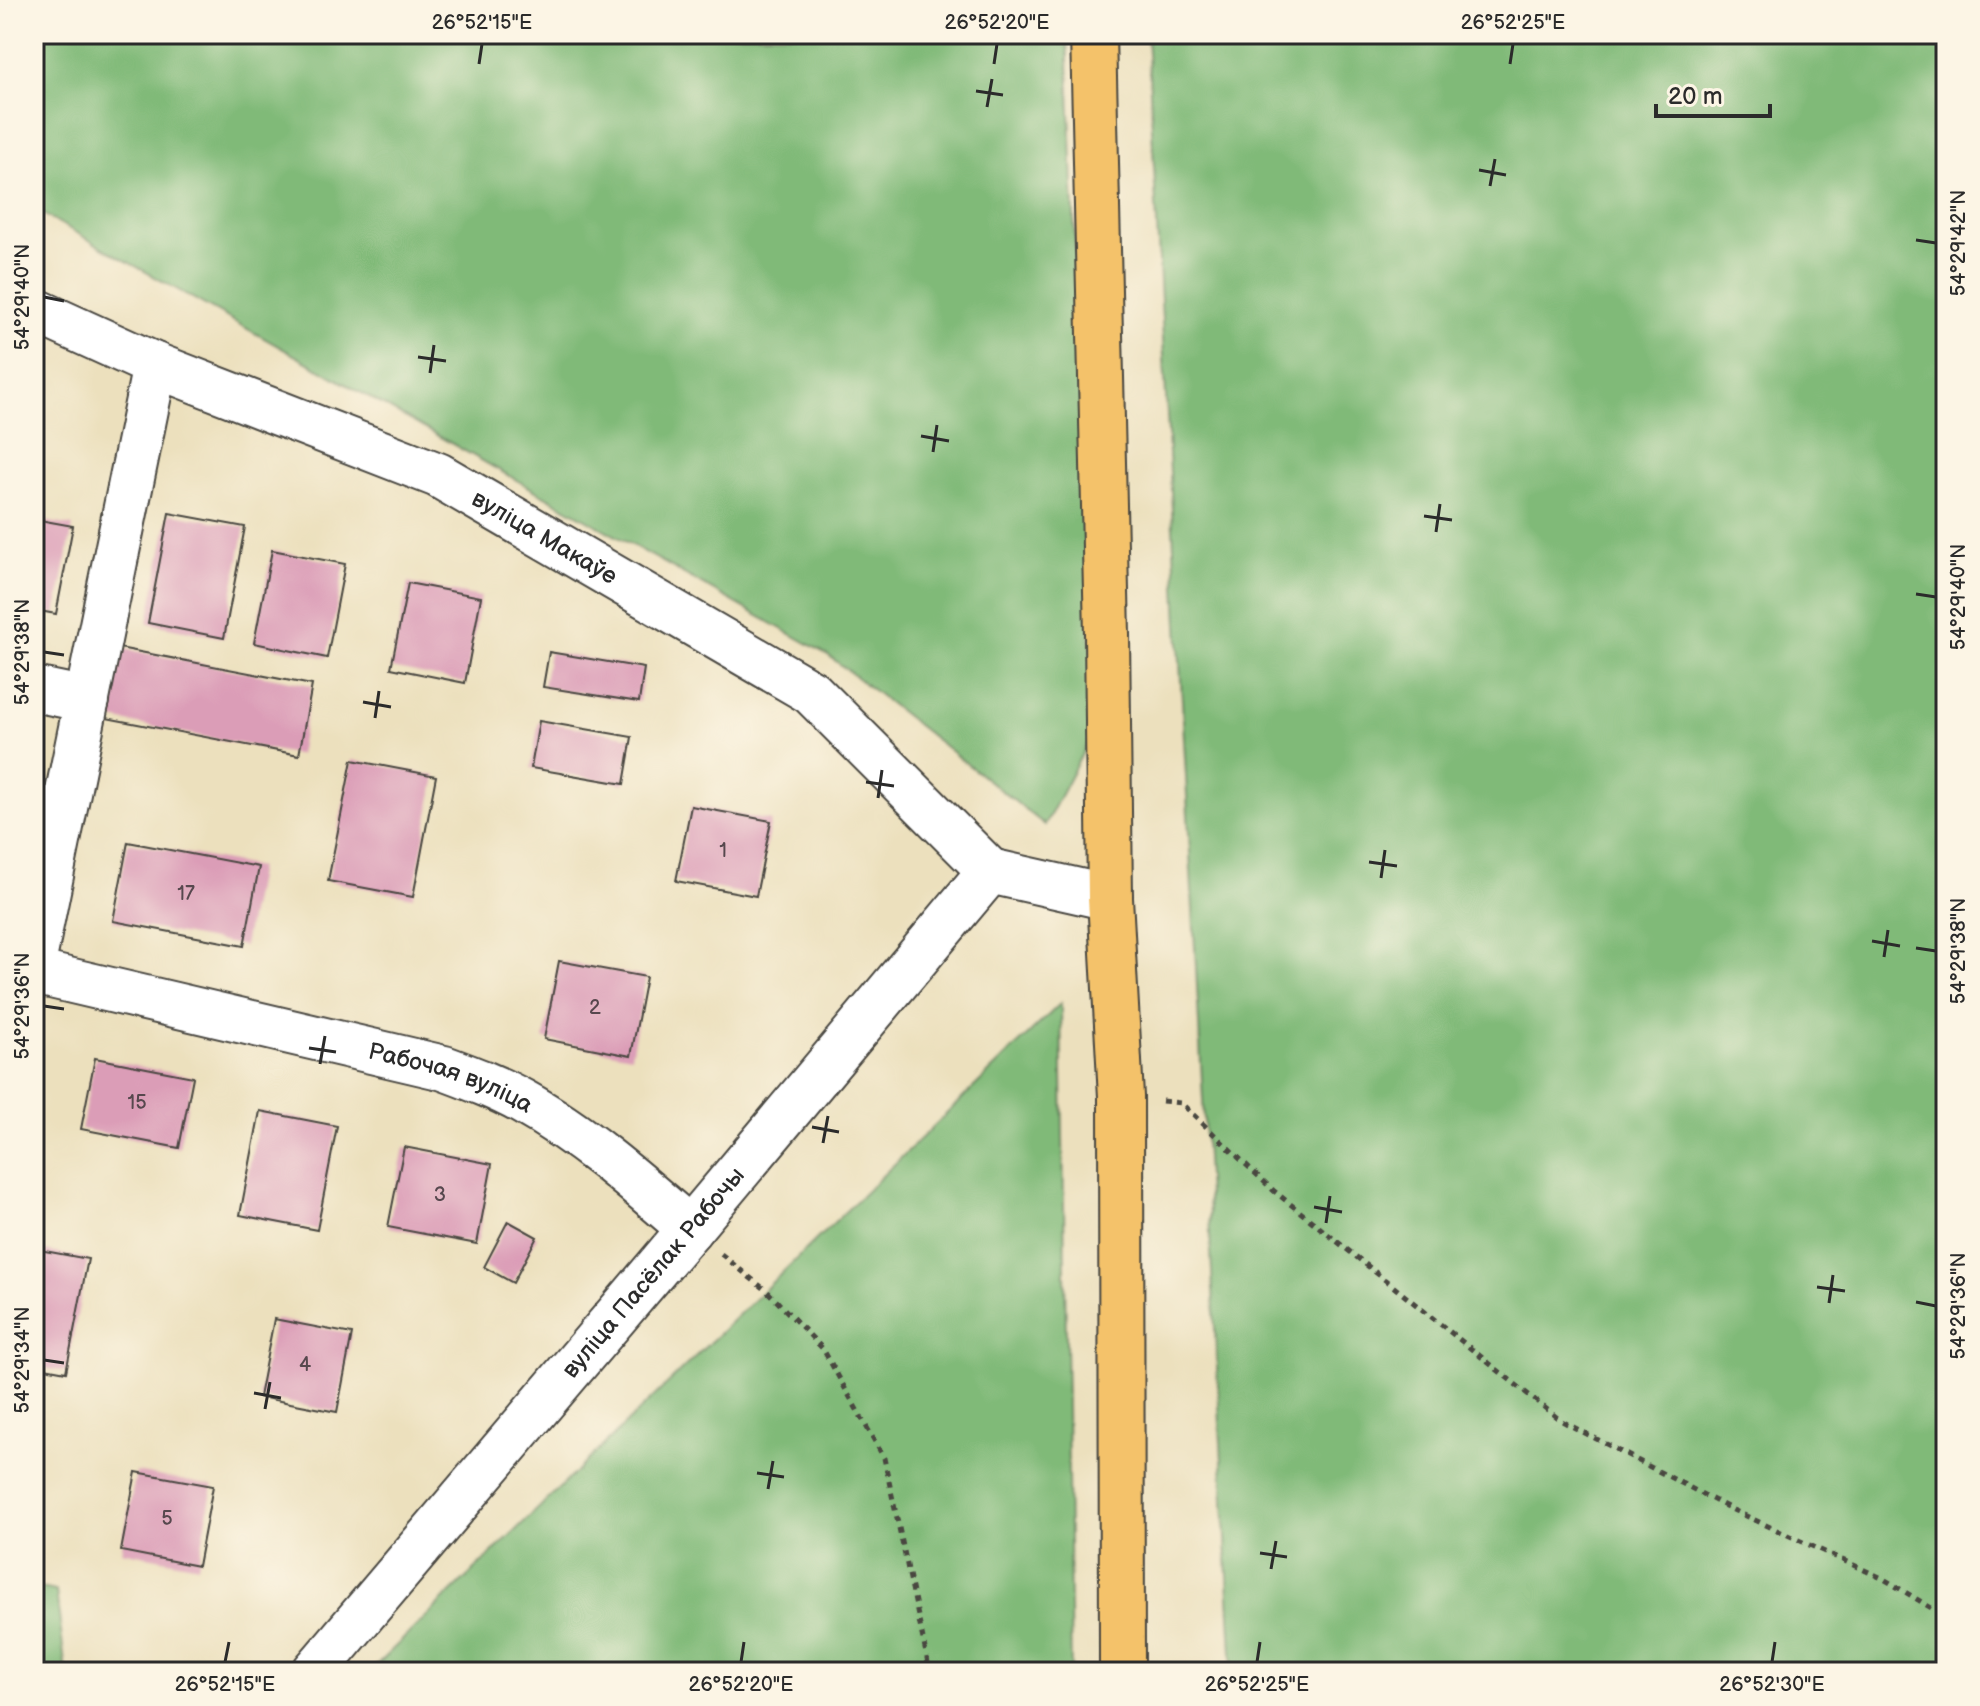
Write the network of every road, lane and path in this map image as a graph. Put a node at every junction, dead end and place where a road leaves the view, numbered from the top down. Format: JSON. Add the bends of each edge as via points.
{"nodes":[{"id":1,"x":1093,"y":34,"type":"edge"},
{"id":2,"x":34,"y":310,"type":"edge"},
{"id":3,"x":155,"y":365,"type":"junction"},
{"id":4,"x":34,"y":689,"type":"edge"},
{"id":5,"x":87,"y":700,"type":"junction"},
{"id":6,"x":990,"y":871,"type":"junction"},
{"id":7,"x":1110,"y":898,"type":"junction"},
{"id":8,"x":34,"y":959,"type":"edge"},
{"id":9,"x":34,"y":972,"type":"edge"},
{"id":10,"x":1121,"y":1097,"type":"junction"},
{"id":11,"x":690,"y":1229,"type":"junction"},
{"id":12,"x":1946,"y":1617,"type":"edge"},
{"id":13,"x":314,"y":1672,"type":"edge"},
{"id":14,"x":930,"y":1672,"type":"edge"},
{"id":15,"x":1122,"y":1672,"type":"edge"}],
"edges":[{"from":1,"to":7,"type":"main road"},
{"from":2,"to":3,"type":"street","name":"вуліца Макаўе"},
{"from":3,"to":5,"type":"street"},
{"from":3,"to":6,"type":"street","name":"вуліца Макаўе","via":[[438,475],[811,692]]},
{"from":4,"to":5,"type":"street"},
{"from":5,"to":8,"type":"street"},
{"from":6,"to":7,"type":"street"},
{"from":6,"to":11,"type":"street","name":"вуліца Пасёлак Рабочы"},
{"from":7,"to":10,"type":"main road"},
{"from":9,"to":11,"type":"street","name":"Рабочая вуліца","via":[[444,1068],[486,1083],[563,1127]]},
{"from":10,"to":12,"type":"path","via":[[1181,1103],[1274,1191],[1560,1420],[1733,1510],[1884,1579]]},
{"from":10,"to":15,"type":"main road"},
{"from":11,"to":13,"type":"street","name":"вуліца Пасёлак Рабочы"},
{"from":11,"to":14,"type":"path","via":[[769,1293],[823,1349],[884,1458]]}]}
